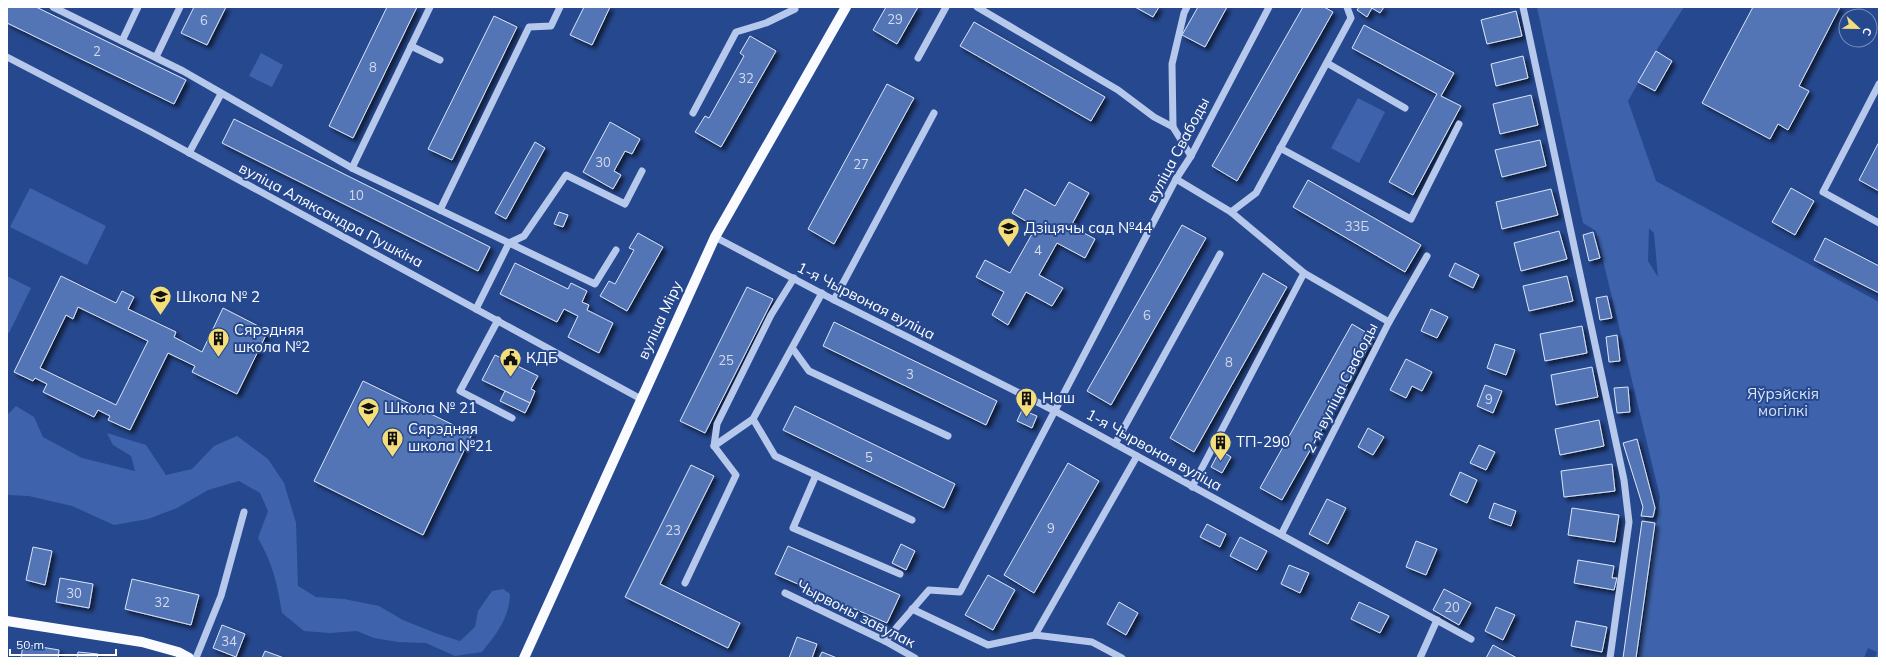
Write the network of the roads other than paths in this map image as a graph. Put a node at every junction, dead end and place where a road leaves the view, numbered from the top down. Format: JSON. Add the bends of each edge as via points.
{"nodes":[{"id":1,"x":53,"y":7,"type":"edge"},
{"id":2,"x":138,"y":7,"type":"edge"},
{"id":3,"x":180,"y":7,"type":"edge"},
{"id":4,"x":430,"y":7,"type":"edge"},
{"id":5,"x":560,"y":7,"type":"edge"},
{"id":6,"x":846,"y":7,"type":"edge"},
{"id":7,"x":946,"y":7,"type":"edge"},
{"id":8,"x":977,"y":7,"type":"edge"},
{"id":9,"x":1187,"y":7,"type":"edge"},
{"id":10,"x":1269,"y":7,"type":"edge"},
{"id":11,"x":1347,"y":7,"type":"edge"},
{"id":12,"x":1523,"y":7,"type":"edge"},
{"id":13,"x":797,"y":8,"type":"edge"},
{"id":14,"x":122,"y":41,"type":"junction"},
{"id":15,"x":411,"y":46,"type":"junction"},
{"id":16,"x":7,"y":57,"type":"edge"},
{"id":17,"x":156,"y":58,"type":"junction"},
{"id":18,"x":918,"y":58,"type":"dead end"},
{"id":19,"x":440,"y":60,"type":"dead end"},
{"id":20,"x":1327,"y":63,"type":"junction"},
{"id":21,"x":1879,"y":84,"type":"edge"},
{"id":22,"x":221,"y":94,"type":"junction"},
{"id":23,"x":1405,"y":108,"type":"dead end"},
{"id":24,"x":693,"y":113,"type":"dead end"},
{"id":25,"x":934,"y":113,"type":"dead end"},
{"id":26,"x":1459,"y":124,"type":"dead end"},
{"id":27,"x":1173,"y":127,"type":"junction"},
{"id":28,"x":1280,"y":148,"type":"junction"},
{"id":29,"x":189,"y":153,"type":"junction"},
{"id":30,"x":1191,"y":156,"type":"junction"},
{"id":31,"x":352,"y":168,"type":"junction"},
{"id":32,"x":642,"y":171,"type":"dead end"},
{"id":33,"x":1176,"y":180,"type":"junction"},
{"id":34,"x":440,"y":210,"type":"junction"},
{"id":35,"x":1231,"y":212,"type":"junction"},
{"id":36,"x":1879,"y":223,"type":"edge"},
{"id":37,"x":715,"y":237,"type":"junction"},
{"id":38,"x":509,"y":243,"type":"junction"},
{"id":39,"x":616,"y":250,"type":"dead end"},
{"id":40,"x":1220,"y":254,"type":"dead end"},
{"id":41,"x":1427,"y":256,"type":"dead end"},
{"id":42,"x":1304,"y":273,"type":"junction"},
{"id":43,"x":794,"y":278,"type":"junction"},
{"id":44,"x":822,"y":293,"type":"junction"},
{"id":45,"x":834,"y":300,"type":"junction"},
{"id":46,"x":476,"y":309,"type":"junction"},
{"id":47,"x":498,"y":320,"type":"junction"},
{"id":48,"x":1389,"y":322,"type":"junction"},
{"id":49,"x":793,"y":349,"type":"junction"},
{"id":50,"x":641,"y":399,"type":"junction"},
{"id":51,"x":1055,"y":411,"type":"junction"},
{"id":52,"x":512,"y":418,"type":"dead end"},
{"id":53,"x":753,"y":419,"type":"junction"},
{"id":54,"x":948,"y":436,"type":"dead end"},
{"id":55,"x":1115,"y":444,"type":"junction"},
{"id":56,"x":714,"y":446,"type":"junction"},
{"id":57,"x":1137,"y":456,"type":"junction"},
{"id":58,"x":816,"y":475,"type":"junction"},
{"id":59,"x":1192,"y":487,"type":"junction"},
{"id":60,"x":244,"y":512,"type":"dead end"},
{"id":61,"x":912,"y":520,"type":"dead end"},
{"id":62,"x":1282,"y":534,"type":"junction"},
{"id":63,"x":900,"y":574,"type":"dead end"},
{"id":64,"x":685,"y":583,"type":"dead end"},
{"id":65,"x":785,"y":593,"type":"dead end"},
{"id":66,"x":912,"y":609,"type":"junction"},
{"id":67,"x":1436,"y":620,"type":"junction"},
{"id":68,"x":7,"y":621,"type":"edge"},
{"id":69,"x":1035,"y":635,"type":"junction"},
{"id":70,"x":1471,"y":639,"type":"dead end"},
{"id":71,"x":885,"y":640,"type":"junction"},
{"id":72,"x":523,"y":657,"type":"edge"},
{"id":73,"x":189,"y":658,"type":"edge"},
{"id":74,"x":196,"y":658,"type":"edge"},
{"id":75,"x":915,"y":658,"type":"edge"},
{"id":76,"x":1122,"y":658,"type":"edge"},
{"id":77,"x":1420,"y":658,"type":"edge"},
{"id":78,"x":1610,"y":658,"type":"edge"}],
"edges":[{"from":1,"to":14,"type":"street"},
{"from":2,"to":14,"type":"street"},
{"from":3,"to":17,"type":"street"},
{"from":4,"to":15,"type":"street"},
{"from":5,"to":34,"type":"street","via":[[551,26],[529,27]]},
{"from":6,"to":37,"type":"main road","name":"вуліца Міру"},
{"from":7,"to":18,"type":"street"},
{"from":8,"to":27,"type":"street","via":[[1118,90],[1154,117]]},
{"from":9,"to":27,"type":"street","via":[[1172,64]]},
{"from":10,"to":30,"type":"street","name":"вуліца Свабоды"},
{"from":11,"to":20,"type":"street","via":[[1352,18]]},
{"from":12,"to":78,"type":"street","via":[[1624,480],[1629,522]]},
{"from":13,"to":24,"type":"street","via":[[736,32]]},
{"from":14,"to":17,"type":"street"},
{"from":15,"to":19,"type":"street"},
{"from":15,"to":31,"type":"street"},
{"from":16,"to":29,"type":"street","name":"вуліца Аляксандра Пушкіна"},
{"from":17,"to":22,"type":"street"},
{"from":20,"to":23,"type":"street"},
{"from":20,"to":28,"type":"street"},
{"from":21,"to":36,"type":"street","via":[[1823,192]]},
{"from":22,"to":29,"type":"street"},
{"from":22,"to":31,"type":"street"},
{"from":25,"to":45,"type":"street"},
{"from":26,"to":28,"type":"street","via":[[1411,219]]},
{"from":27,"to":30,"type":"street"},
{"from":28,"to":35,"type":"street","via":[[1256,192]]},
{"from":29,"to":46,"type":"street","name":"вуліца Аляксандра Пушкіна"},
{"from":30,"to":33,"type":"street","name":"вуліца Свабоды"},
{"from":31,"to":34,"type":"street"},
{"from":32,"to":38,"type":"street","via":[[625,204],[566,175],[524,236]]},
{"from":33,"to":35,"type":"street"},
{"from":33,"to":51,"type":"street","name":"вуліца Свабоды"},
{"from":34,"to":38,"type":"street"},
{"from":35,"to":42,"type":"street"},
{"from":37,"to":43,"type":"street","name":"1-я Чырвоная вуліца"},
{"from":37,"to":50,"type":"main road","name":"вуліца Міру"},
{"from":38,"to":39,"type":"street","via":[[595,284]]},
{"from":38,"to":46,"type":"street"},
{"from":40,"to":55,"type":"street"},
{"from":41,"to":48,"type":"street","name":"2-я вуліца Свабоды"},
{"from":42,"to":48,"type":"street"},
{"from":42,"to":59,"type":"street"},
{"from":43,"to":44,"type":"street","name":"1-я Чырвоная вуліца"},
{"from":43,"to":56,"type":"street","via":[[771,315],[720,417]]},
{"from":44,"to":45,"type":"street","name":"1-я Чырвоная вуліца"},
{"from":44,"to":49,"type":"street"},
{"from":45,"to":51,"type":"street","name":"1-я Чырвоная вуліца"},
{"from":46,"to":47,"type":"street","name":"вуліца Аляксандра Пушкіна"},
{"from":47,"to":50,"type":"street","name":"вуліца Аляксандра Пушкіна"},
{"from":47,"to":52,"type":"street","via":[[460,391]]},
{"from":48,"to":62,"type":"street","name":"2-я вуліца Свабоды"},
{"from":49,"to":53,"type":"street"},
{"from":49,"to":54,"type":"street","via":[[809,371]]},
{"from":50,"to":72,"type":"main road","name":"вуліца Міру"},
{"from":51,"to":55,"type":"street","name":"1-я Чырвоная вуліца"},
{"from":51,"to":66,"type":"street","name":"вуліца Свабоды","via":[[960,592],[929,590]]},
{"from":53,"to":56,"type":"street"},
{"from":53,"to":58,"type":"street","via":[[775,456]]},
{"from":55,"to":57,"type":"street","name":"1-я Чырвоная вуліца"},
{"from":56,"to":64,"type":"street","via":[[736,475]]},
{"from":57,"to":59,"type":"street","name":"1-я Чырвоная вуліца"},
{"from":57,"to":69,"type":"street"},
{"from":58,"to":61,"type":"street"},
{"from":58,"to":63,"type":"street","via":[[793,528]]},
{"from":59,"to":62,"type":"street","name":"1-я Чырвоная вуліца"},
{"from":60,"to":74,"type":"street","via":[[221,596]]},
{"from":62,"to":67,"type":"street","name":"1-я Чырвоная вуліца"},
{"from":65,"to":71,"type":"street","name":"Чырвоны завулак"},
{"from":66,"to":69,"type":"street","via":[[988,645]]},
{"from":66,"to":71,"type":"street"},
{"from":67,"to":70,"type":"street","name":"1-я Чырвоная вуліца"},
{"from":67,"to":77,"type":"street"},
{"from":68,"to":73,"type":"main road","via":[[142,642],[178,652]]},
{"from":69,"to":76,"type":"street","via":[[1092,642]]},
{"from":71,"to":75,"type":"street","name":"Чырвоны завулак"}]}
